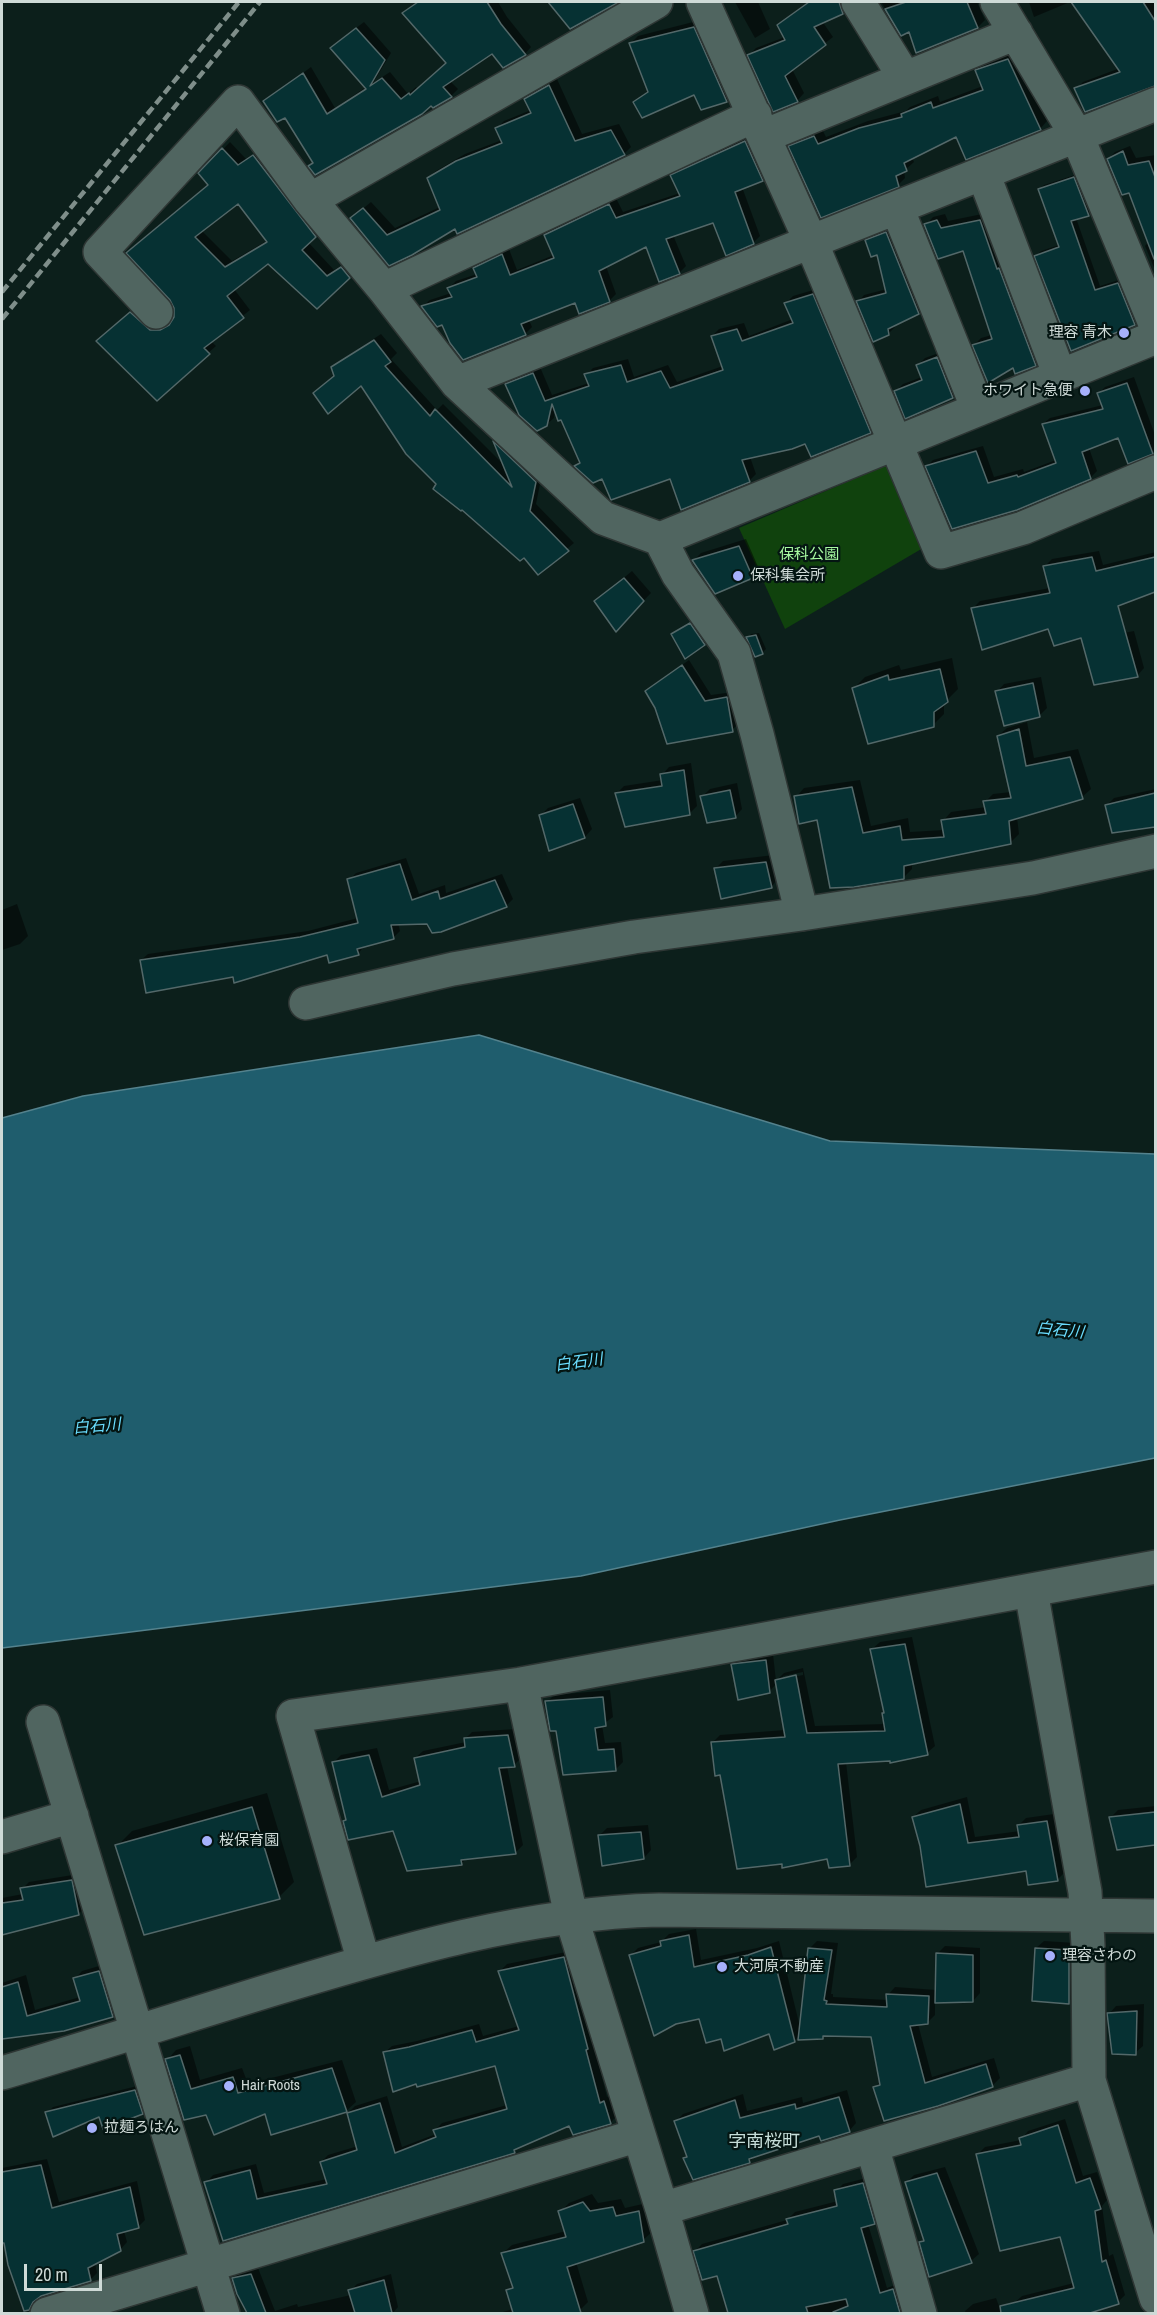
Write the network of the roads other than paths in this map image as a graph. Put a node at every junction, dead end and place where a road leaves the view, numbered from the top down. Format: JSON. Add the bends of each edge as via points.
{"nodes":[{"id":1,"x":656,"y":2,"type":"edge"},
{"id":2,"x":702,"y":2,"type":"edge"},
{"id":3,"x":858,"y":2,"type":"edge"},
{"id":4,"x":996,"y":2,"type":"edge"},
{"id":5,"x":1016,"y":33,"type":"junction"},
{"id":6,"x":905,"y":78,"type":"junction"},
{"id":7,"x":1155,"y":104,"type":"edge"},
{"id":8,"x":759,"y":126,"type":"junction"},
{"id":9,"x":1077,"y":136,"type":"junction"},
{"id":10,"x":983,"y":173,"type":"junction"},
{"id":11,"x":310,"y":200,"type":"junction"},
{"id":12,"x":897,"y":208,"type":"junction"},
{"id":13,"x":810,"y":242,"type":"junction"},
{"id":14,"x":384,"y":289,"type":"junction"},
{"id":15,"x":156,"y":312,"type":"dead end"},
{"id":16,"x":1155,"y":326,"type":"edge"},
{"id":17,"x":1155,"y":337,"type":"edge"},
{"id":18,"x":1060,"y":376,"type":"junction"},
{"id":19,"x":458,"y":383,"type":"junction"},
{"id":20,"x":978,"y":409,"type":"junction"},
{"id":21,"x":895,"y":442,"type":"junction"},
{"id":22,"x":1155,"y":472,"type":"edge"},
{"id":23,"x":660,"y":539,"type":"junction"},
{"id":24,"x":1155,"y":851,"type":"edge"},
{"id":25,"x":802,"y":914,"type":"junction"},
{"id":26,"x":306,"y":1003,"type":"dead end"},
{"id":27,"x":1155,"y":1567,"type":"edge"},
{"id":28,"x":1032,"y":1591,"type":"junction"},
{"id":29,"x":521,"y":1684,"type":"junction"},
{"id":30,"x":43,"y":1722,"type":"dead end"},
{"id":31,"x":72,"y":1816,"type":"junction"},
{"id":32,"x":2,"y":1837,"type":"edge"},
{"id":33,"x":1086,"y":1915,"type":"junction"},
{"id":34,"x":571,"y":1916,"type":"junction"},
{"id":35,"x":1155,"y":1917,"type":"edge"},
{"id":36,"x":364,"y":1962,"type":"junction"},
{"id":37,"x":137,"y":2032,"type":"junction"},
{"id":38,"x":2,"y":2073,"type":"edge"},
{"id":39,"x":1089,"y":2080,"type":"junction"},
{"id":40,"x":639,"y":2135,"type":"junction"},
{"id":41,"x":872,"y":2146,"type":"junction"},
{"id":42,"x":662,"y":2209,"type":"junction"},
{"id":43,"x":208,"y":2265,"type":"junction"},
{"id":44,"x":1155,"y":2298,"type":"edge"},
{"id":45,"x":47,"y":2313,"type":"edge"},
{"id":46,"x":224,"y":2313,"type":"edge"},
{"id":47,"x":692,"y":2313,"type":"edge"},
{"id":48,"x":920,"y":2313,"type":"edge"}],
"edges":[{"from":1,"to":11,"type":"street"},
{"from":2,"to":8,"type":"street"},
{"from":3,"to":6,"type":"street"},
{"from":4,"to":5,"type":"street"},
{"from":5,"to":6,"type":"street"},
{"from":5,"to":9,"type":"street"},
{"from":6,"to":8,"type":"street"},
{"from":7,"to":9,"type":"street"},
{"from":8,"to":13,"type":"street"},
{"from":8,"to":14,"type":"street"},
{"from":9,"to":10,"type":"street"},
{"from":9,"to":16,"type":"street"},
{"from":10,"to":12,"type":"street"},
{"from":10,"to":18,"type":"street"},
{"from":11,"to":14,"type":"street"},
{"from":11,"to":15,"type":"street","via":[[238,102],[100,252]]},
{"from":12,"to":13,"type":"street"},
{"from":12,"to":20,"type":"street"},
{"from":13,"to":19,"type":"street"},
{"from":13,"to":21,"type":"street"},
{"from":14,"to":19,"type":"street"},
{"from":17,"to":18,"type":"street"},
{"from":18,"to":20,"type":"street"},
{"from":19,"to":23,"type":"street","via":[[603,518]]},
{"from":20,"to":21,"type":"street"},
{"from":21,"to":22,"type":"street","via":[[941,552],[1023,528]]},
{"from":21,"to":23,"type":"street"},
{"from":23,"to":25,"type":"street","via":[[678,574],[734,653]]},
{"from":24,"to":25,"type":"street","via":[[1033,878]]},
{"from":25,"to":26,"type":"street","via":[[453,969]]},
{"from":27,"to":28,"type":"street"},
{"from":28,"to":29,"type":"street"},
{"from":28,"to":33,"type":"street"},
{"from":29,"to":34,"type":"street"},
{"from":29,"to":36,"type":"street","via":[[293,1716]]},
{"from":30,"to":31,"type":"street"},
{"from":31,"to":32,"type":"street"},
{"from":31,"to":37,"type":"street"},
{"from":33,"to":34,"type":"street","via":[[659,1910]]},
{"from":33,"to":35,"type":"street"},
{"from":33,"to":39,"type":"street"},
{"from":34,"to":36,"type":"street","via":[[495,1929]]},
{"from":34,"to":40,"type":"street"},
{"from":36,"to":37,"type":"street"},
{"from":37,"to":38,"type":"street"},
{"from":37,"to":43,"type":"street"},
{"from":39,"to":41,"type":"street"},
{"from":39,"to":44,"type":"street"},
{"from":40,"to":42,"type":"street"},
{"from":40,"to":43,"type":"street"},
{"from":41,"to":42,"type":"street"},
{"from":41,"to":48,"type":"street"},
{"from":42,"to":47,"type":"street"},
{"from":43,"to":45,"type":"street"},
{"from":43,"to":46,"type":"street"}]}
